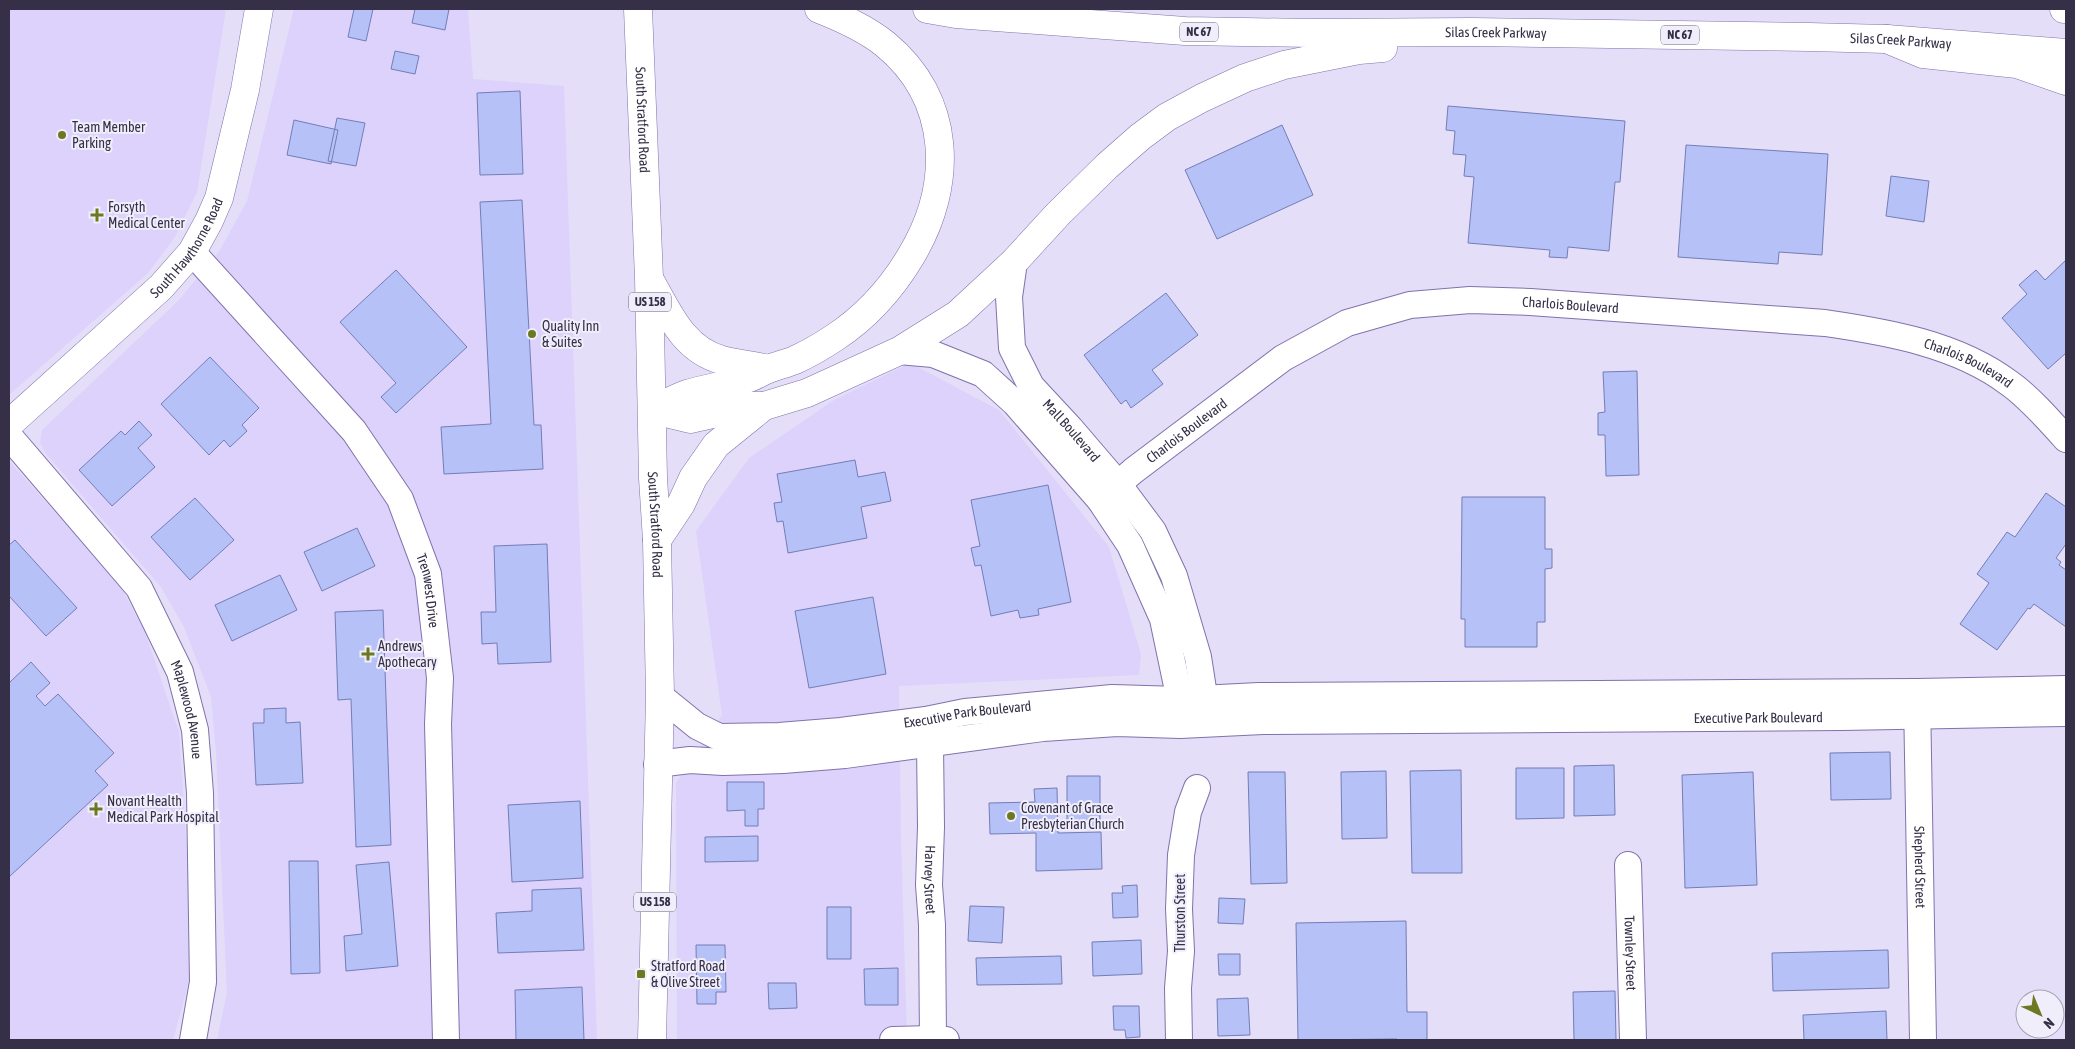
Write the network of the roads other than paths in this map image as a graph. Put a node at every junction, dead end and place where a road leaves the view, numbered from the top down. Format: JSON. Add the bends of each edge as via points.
{"nodes":[{"id":1,"x":259,"y":9,"type":"edge"},
{"id":2,"x":638,"y":9,"type":"edge"},
{"id":3,"x":818,"y":9,"type":"edge"},
{"id":4,"x":928,"y":9,"type":"edge"},
{"id":5,"x":1472,"y":32,"type":"junction"},
{"id":6,"x":1887,"y":39,"type":"junction"},
{"id":7,"x":2066,"y":53,"type":"edge"},
{"id":8,"x":2066,"y":80,"type":"edge"},
{"id":9,"x":192,"y":252,"type":"junction"},
{"id":10,"x":1014,"y":262,"type":"junction"},
{"id":11,"x":649,"y":278,"type":"junction"},
{"id":12,"x":899,"y":352,"type":"junction"},
{"id":13,"x":768,"y":369,"type":"junction"},
{"id":14,"x":764,"y":406,"type":"junction"},
{"id":15,"x":653,"y":410,"type":"junction"},
{"id":16,"x":9,"y":424,"type":"edge"},
{"id":17,"x":9,"y":436,"type":"edge"},
{"id":18,"x":2066,"y":439,"type":"edge"},
{"id":19,"x":1109,"y":492,"type":"junction"},
{"id":20,"x":657,"y":540,"type":"junction"},
{"id":21,"x":1176,"y":585,"type":"junction"},
{"id":22,"x":1151,"y":590,"type":"junction"},
{"id":23,"x":2066,"y":689,"type":"edge"},
{"id":24,"x":1454,"y":694,"type":"junction"},
{"id":25,"x":660,"y":696,"type":"junction"},
{"id":26,"x":1916,"y":704,"type":"junction"},
{"id":27,"x":1290,"y":708,"type":"junction"},
{"id":28,"x":1193,"y":712,"type":"junction"},
{"id":29,"x":2066,"y":713,"type":"edge"},
{"id":30,"x":1451,"y":720,"type":"junction"},
{"id":31,"x":928,"y":732,"type":"junction"},
{"id":32,"x":658,"y":764,"type":"junction"},
{"id":33,"x":1197,"y":788,"type":"dead end"},
{"id":34,"x":1628,"y":865,"type":"dead end"},
{"id":35,"x":193,"y":1040,"type":"edge"},
{"id":36,"x":446,"y":1040,"type":"edge"},
{"id":37,"x":652,"y":1040,"type":"edge"},
{"id":38,"x":893,"y":1040,"type":"edge"},
{"id":39,"x":937,"y":1040,"type":"edge"},
{"id":40,"x":1179,"y":1040,"type":"edge"},
{"id":41,"x":1634,"y":1040,"type":"edge"},
{"id":42,"x":1923,"y":1040,"type":"edge"}],
"edges":[{"from":1,"to":9,"type":"main road","name":"South Hawthorne Road","via":[[251,62],[219,198]]},
{"from":2,"to":11,"type":"main road","name":"South Stratford Road","number":"US 158"},
{"from":3,"to":13,"type":"main road","via":[[864,30],[885,44],[917,78],[932,106],[941,168],[930,216],[919,243],[878,301],[835,338],[797,359]]},
{"from":4,"to":5,"type":"main road","name":"Silas Creek Parkway","number":"NC 67","via":[[956,14],[1176,31]]},
{"from":5,"to":6,"type":"main road","name":"Silas Creek Parkway","number":"NC 67"},
{"from":5,"to":10,"type":"main road","via":[[1414,46],[1359,50],[1284,65],[1245,78],[1202,98],[1167,117],[1140,137],[1058,214]]},
{"from":6,"to":7,"type":"main road","name":"Silas Creek Parkway","number":"NC 67"},
{"from":6,"to":8,"type":"main road","via":[[1923,54],[2017,64]]},
{"from":9,"to":16,"type":"main road","name":"South Hawthorne Road","via":[[161,287]]},
{"from":9,"to":36,"type":"street","name":"Trenwest Drive","via":[[354,431],[400,499],[428,574],[440,678],[438,724]]},
{"from":10,"to":12,"type":"main road","via":[[958,314]]},
{"from":10,"to":19,"type":"street","name":"Mall Boulevard","via":[[1009,298],[1012,348],[1031,386],[1070,428]]},
{"from":11,"to":13,"type":"main road","via":[[684,338],[696,348],[722,360]]},
{"from":11,"to":15,"type":"main road","name":"South Stratford Road","number":"US 158"},
{"from":12,"to":14,"type":"main road","via":[[807,393]]},
{"from":12,"to":19,"type":"street","name":"Mall Boulevard","via":[[933,354],[983,374]]},
{"from":13,"to":15,"type":"main road","via":[[751,378],[686,394]]},
{"from":14,"to":15,"type":"main road","via":[[748,406],[690,419]]},
{"from":14,"to":20,"type":"main road","via":[[716,445]]},
{"from":15,"to":20,"type":"main road","name":"South Stratford Road","number":"US 158"},
{"from":17,"to":35,"type":"street","name":"Maplewood Avenue","via":[[140,588],[180,672],[195,730],[200,793],[203,982]]},
{"from":18,"to":19,"type":"street","name":"Charlois Boulevard","via":[[2010,383],[1978,364],[1931,345],[1868,330],[1825,323],[1470,300],[1410,305],[1347,323],[1283,358]]},
{"from":19,"to":21,"type":"street","name":"Mall Boulevard","via":[[1153,531]]},
{"from":19,"to":22,"type":"street","name":"Mall Boulevard"},
{"from":20,"to":25,"type":"main road","name":"South Stratford Road","number":"US 158"},
{"from":21,"to":22,"type":"street"},
{"from":21,"to":28,"type":"street","name":"Mall Boulevard","via":[[1198,657]]},
{"from":22,"to":28,"type":"street","name":"Mall Boulevard"},
{"from":23,"to":26,"type":"street","name":"Executive Park Boulevard"},
{"from":24,"to":26,"type":"street","name":"Executive Park Boulevard"},
{"from":24,"to":27,"type":"street","name":"Executive Park Boulevard"},
{"from":24,"to":30,"type":"street"},
{"from":25,"to":31,"type":"street","name":"Executive Park Boulevard","via":[[697,726],[719,737],[841,731]]},
{"from":25,"to":32,"type":"main road","name":"South Stratford Road","number":"US 158"},
{"from":26,"to":29,"type":"street","name":"Executive Park Boulevard"},
{"from":26,"to":30,"type":"street","name":"Executive Park Boulevard"},
{"from":26,"to":42,"type":"street","name":"Shepherd Street"},
{"from":27,"to":28,"type":"street","name":"Executive Park Boulevard"},
{"from":27,"to":30,"type":"street","name":"Executive Park Boulevard"},
{"from":28,"to":31,"type":"street","name":"Executive Park Boulevard","via":[[1117,723]]},
{"from":31,"to":32,"type":"street","name":"Executive Park Boulevard","via":[[845,755]]},
{"from":31,"to":39,"type":"street","name":"Harvey Street","via":[[932,826],[929,885]]},
{"from":32,"to":37,"type":"main road","name":"South Stratford Road","number":"US 158"},
{"from":33,"to":40,"type":"street","name":"Thurston Street","via":[[1188,812],[1181,855]]},
{"from":34,"to":41,"type":"street","name":"Townley Street"},
{"from":38,"to":39,"type":"street"}]}
